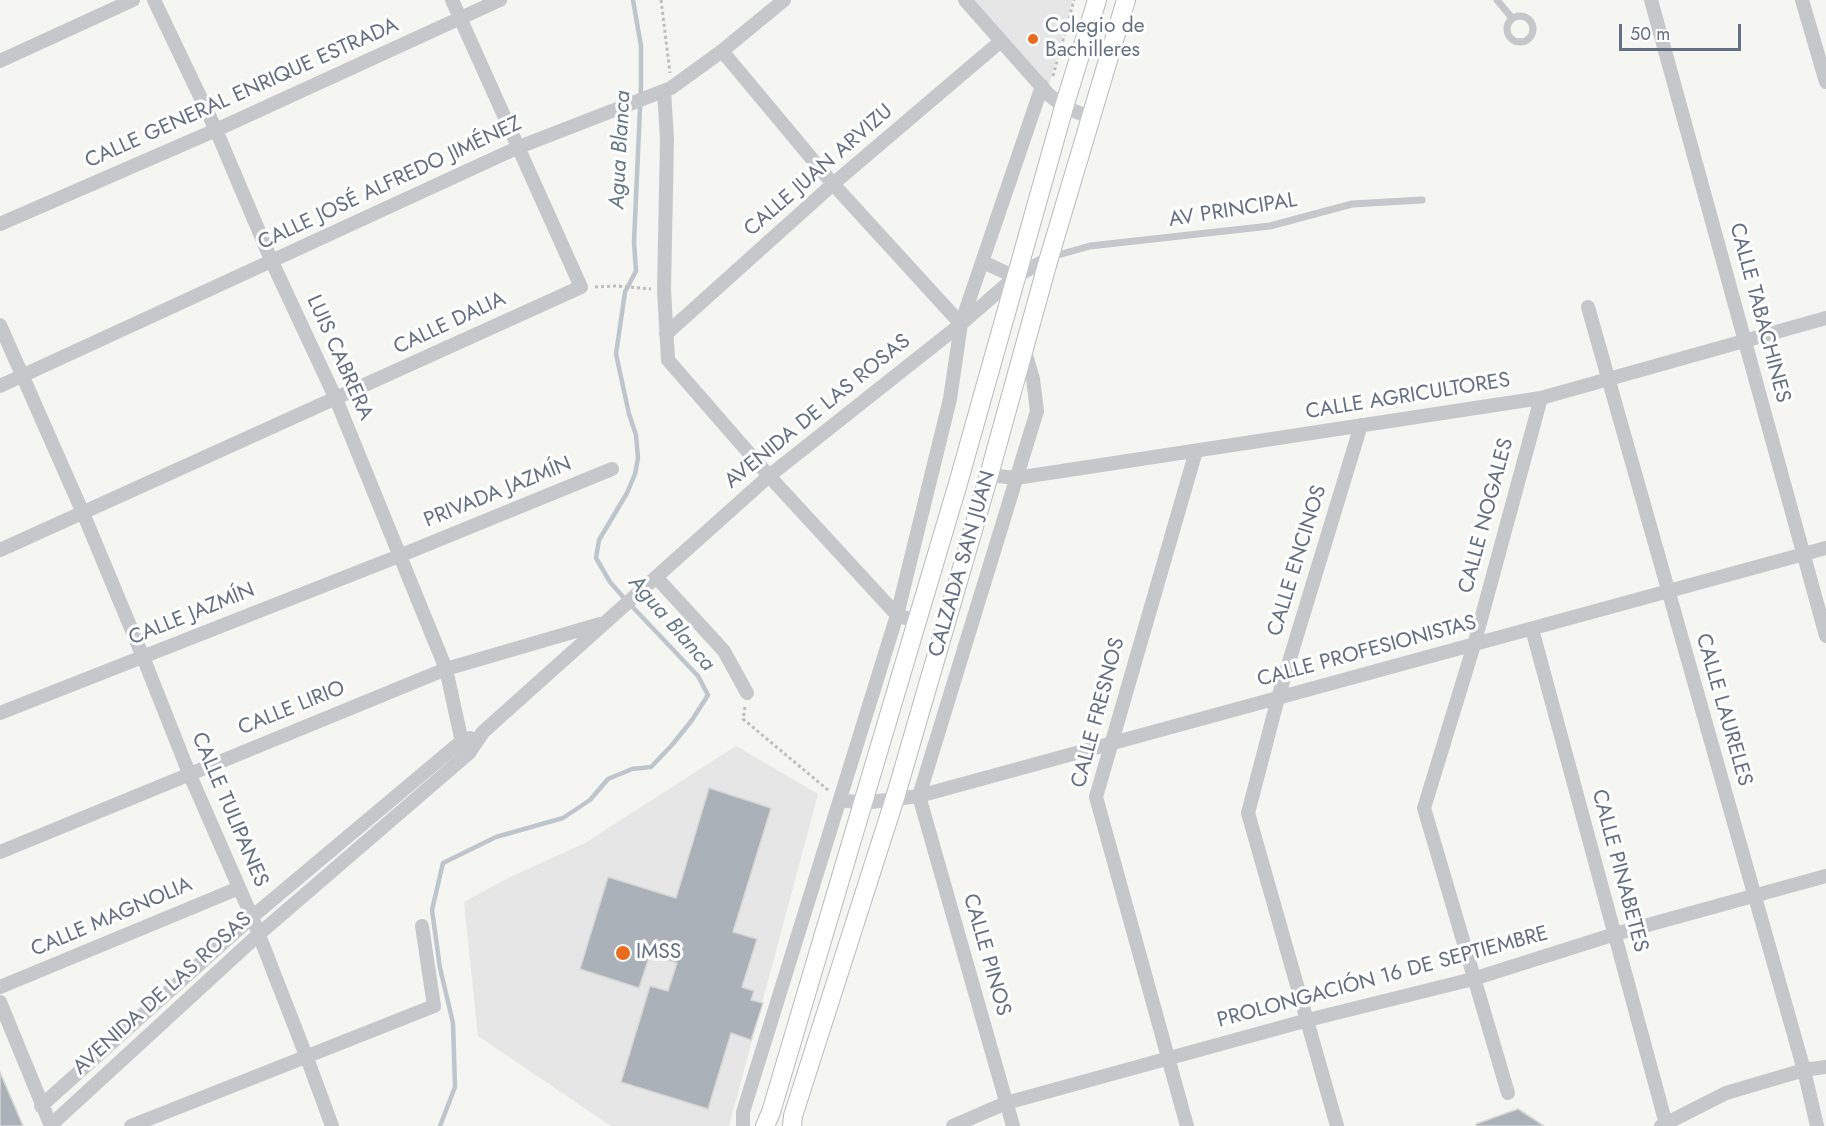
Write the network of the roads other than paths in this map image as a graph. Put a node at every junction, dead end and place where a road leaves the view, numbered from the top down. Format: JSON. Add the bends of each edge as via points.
{"nodes":[{"id":1,"x":133,"y":0,"type":"edge"},
{"id":2,"x":154,"y":0,"type":"edge"},
{"id":3,"x":452,"y":0,"type":"edge"},
{"id":4,"x":500,"y":0,"type":"edge"},
{"id":5,"x":784,"y":0,"type":"edge"},
{"id":6,"x":965,"y":0,"type":"edge"},
{"id":7,"x":1097,"y":0,"type":"edge"},
{"id":8,"x":1126,"y":0,"type":"edge"},
{"id":9,"x":1497,"y":0,"type":"edge"},
{"id":10,"x":1651,"y":0,"type":"edge"},
{"id":11,"x":1802,"y":0,"type":"edge"},
{"id":12,"x":460,"y":18,"type":"junction"},
{"id":13,"x":1512,"y":18,"type":"dead end"},
{"id":14,"x":1001,"y":41,"type":"junction"},
{"id":15,"x":722,"y":51,"type":"junction"},
{"id":16,"x":0,"y":61,"type":"edge"},
{"id":17,"x":1826,"y":82,"type":"edge"},
{"id":18,"x":1045,"y":90,"type":"junction"},
{"id":19,"x":663,"y":91,"type":"junction"},
{"id":20,"x":1064,"y":107,"type":"junction"},
{"id":21,"x":1092,"y":118,"type":"junction"},
{"id":22,"x":216,"y":130,"type":"junction"},
{"id":23,"x":519,"y":147,"type":"junction"},
{"id":24,"x":834,"y":184,"type":"junction"},
{"id":25,"x":1422,"y":200,"type":"dead end"},
{"id":26,"x":0,"y":224,"type":"edge"},
{"id":27,"x":1049,"y":258,"type":"junction"},
{"id":28,"x":272,"y":262,"type":"junction"},
{"id":29,"x":983,"y":262,"type":"junction"},
{"id":30,"x":1015,"y":277,"type":"junction"},
{"id":31,"x":1588,"y":307,"type":"dead end"},
{"id":32,"x":1826,"y":318,"type":"edge"},
{"id":33,"x":961,"y":324,"type":"junction"},
{"id":34,"x":0,"y":325,"type":"edge"},
{"id":35,"x":666,"y":334,"type":"junction"},
{"id":36,"x":1745,"y":340,"type":"junction"},
{"id":37,"x":1024,"y":348,"type":"junction"},
{"id":38,"x":22,"y":376,"type":"junction"},
{"id":39,"x":1609,"y":378,"type":"junction"},
{"id":40,"x":0,"y":386,"type":"edge"},
{"id":41,"x":1541,"y":398,"type":"junction"},
{"id":42,"x":336,"y":399,"type":"junction"},
{"id":43,"x":1361,"y":425,"type":"junction"},
{"id":44,"x":1196,"y":451,"type":"junction"},
{"id":45,"x":612,"y":469,"type":"dead end"},
{"id":46,"x":989,"y":475,"type":"junction"},
{"id":47,"x":769,"y":476,"type":"junction"},
{"id":48,"x":1016,"y":478,"type":"junction"},
{"id":49,"x":83,"y":513,"type":"junction"},
{"id":50,"x":1826,"y":548,"type":"edge"},
{"id":51,"x":0,"y":550,"type":"edge"},
{"id":52,"x":1803,"y":554,"type":"junction"},
{"id":53,"x":399,"y":556,"type":"junction"},
{"id":54,"x":653,"y":581,"type":"junction"},
{"id":55,"x":1668,"y":592,"type":"junction"},
{"id":56,"x":897,"y":615,"type":"junction"},
{"id":57,"x":915,"y":621,"type":"junction"},
{"id":58,"x":606,"y":622,"type":"junction"},
{"id":59,"x":1532,"y":629,"type":"junction"},
{"id":60,"x":1826,"y":636,"type":"edge"},
{"id":61,"x":1474,"y":645,"type":"junction"},
{"id":62,"x":143,"y":657,"type":"junction"},
{"id":63,"x":446,"y":669,"type":"junction"},
{"id":64,"x":747,"y":693,"type":"road end"},
{"id":65,"x":1278,"y":698,"type":"junction"},
{"id":66,"x":0,"y":713,"type":"edge"},
{"id":67,"x":1110,"y":744,"type":"junction"},
{"id":68,"x":466,"y":748,"type":"junction"},
{"id":69,"x":189,"y":773,"type":"junction"},
{"id":70,"x":919,"y":796,"type":"junction"},
{"id":71,"x":895,"y":798,"type":"junction"},
{"id":72,"x":840,"y":800,"type":"junction"},
{"id":73,"x":862,"y":803,"type":"junction"},
{"id":74,"x":0,"y":852,"type":"edge"},
{"id":75,"x":1826,"y":876,"type":"edge"},
{"id":76,"x":239,"y":888,"type":"junction"},
{"id":77,"x":1755,"y":897,"type":"junction"},
{"id":78,"x":252,"y":917,"type":"junction"},
{"id":79,"x":422,"y":926,"type":"dead end"},
{"id":80,"x":1615,"y":933,"type":"junction"},
{"id":81,"x":259,"y":934,"type":"junction"},
{"id":82,"x":1473,"y":980,"type":"junction"},
{"id":83,"x":0,"y":987,"type":"edge"},
{"id":84,"x":0,"y":1002,"type":"edge"},
{"id":85,"x":1308,"y":1020,"type":"junction"},
{"id":86,"x":307,"y":1058,"type":"junction"},
{"id":87,"x":1168,"y":1059,"type":"junction"},
{"id":88,"x":1826,"y":1067,"type":"edge"},
{"id":89,"x":1804,"y":1070,"type":"junction"},
{"id":90,"x":1508,"y":1093,"type":"dead end"},
{"id":91,"x":1006,"y":1103,"type":"junction"},
{"id":92,"x":41,"y":1106,"type":"junction"},
{"id":93,"x":768,"y":1119,"type":"edge"},
{"id":94,"x":792,"y":1121,"type":"edge"},
{"id":95,"x":1664,"y":1125,"type":"edge"},
{"id":96,"x":51,"y":1126,"type":"edge"},
{"id":97,"x":131,"y":1126,"type":"edge"},
{"id":98,"x":332,"y":1126,"type":"edge"},
{"id":99,"x":743,"y":1126,"type":"edge"},
{"id":100,"x":953,"y":1126,"type":"edge"},
{"id":101,"x":1013,"y":1126,"type":"edge"},
{"id":102,"x":1187,"y":1126,"type":"edge"},
{"id":103,"x":1337,"y":1126,"type":"edge"},
{"id":104,"x":1817,"y":1126,"type":"edge"}],
"edges":[{"from":1,"to":16,"type":"street"},
{"from":2,"to":22,"type":"street","name":"LUIS CABRERA"},
{"from":3,"to":12,"type":"street"},
{"from":4,"to":12,"type":"street","name":"CALLE GENERAL ENRIQUE ESTRADA"},
{"from":5,"to":15,"type":"street","name":"CALLE JOSÉ ALFREDO JIMÉNEZ"},
{"from":6,"to":14,"type":"street"},
{"from":7,"to":20,"type":"main road","name":"CALZADA SAN JUAN"},
{"from":8,"to":21,"type":"main road","name":"CALZADA SAN JUAN"},
{"from":9,"to":13,"type":"lane"},
{"from":10,"to":36,"type":"street","name":"CALLE TABACHINES"},
{"from":11,"to":17,"type":"street"},
{"from":12,"to":22,"type":"street","name":"CALLE GENERAL ENRIQUE ESTRADA"},
{"from":12,"to":23,"type":"street"},
{"from":14,"to":18,"type":"street"},
{"from":14,"to":24,"type":"street","name":"CALLE JUAN ARVIZU"},
{"from":15,"to":19,"type":"street","name":"CALLE JOSÉ ALFREDO JIMÉNEZ"},
{"from":15,"to":24,"type":"street"},
{"from":18,"to":20,"type":"street"},
{"from":18,"to":29,"type":"street"},
{"from":19,"to":23,"type":"street","name":"CALLE JOSÉ ALFREDO JIMÉNEZ"},
{"from":19,"to":35,"type":"street","via":[[667,139]]},
{"from":20,"to":21,"type":"street"},
{"from":20,"to":30,"type":"main road","name":"CALZADA SAN JUAN"},
{"from":21,"to":27,"type":"main road","name":"CALZADA SAN JUAN"},
{"from":22,"to":26,"type":"street","name":"CALLE GENERAL ENRIQUE ESTRADA"},
{"from":22,"to":28,"type":"street","name":"LUIS CABRERA"},
{"from":23,"to":28,"type":"street","name":"CALLE JOSÉ ALFREDO JIMÉNEZ"},
{"from":23,"to":42,"type":"street","name":"CALLE DALIA","via":[[581,287]]},
{"from":24,"to":33,"type":"street"},
{"from":24,"to":35,"type":"street","name":"CALLE JUAN ARVIZU"},
{"from":25,"to":27,"type":"lane","name":"AV PRINCIPAL","via":[[1352,204],[1270,226],[1090,246]]},
{"from":27,"to":30,"type":"street","name":"AVENIDA DE LAS ROSAS"},
{"from":27,"to":37,"type":"main road","name":"CALZADA SAN JUAN"},
{"from":28,"to":38,"type":"street","name":"CALLE JOSÉ ALFREDO JIMÉNEZ"},
{"from":28,"to":42,"type":"street","name":"LUIS CABRERA"},
{"from":29,"to":30,"type":"street"},
{"from":29,"to":33,"type":"street"},
{"from":30,"to":33,"type":"street","name":"AVENIDA DE LAS ROSAS"},
{"from":30,"to":57,"type":"main road","name":"CALZADA SAN JUAN"},
{"from":31,"to":39,"type":"street","name":"CALLE LAURELES"},
{"from":32,"to":36,"type":"street","name":"CALLE AGRICULTORES"},
{"from":33,"to":47,"type":"street","name":"AVENIDA DE LAS ROSAS"},
{"from":33,"to":56,"type":"street","via":[[950,399]]},
{"from":34,"to":38,"type":"street","name":"CALLE TULIPANES"},
{"from":35,"to":47,"type":"street","via":[[668,360]]},
{"from":36,"to":39,"type":"street","name":"CALLE AGRICULTORES"},
{"from":36,"to":52,"type":"street","name":"CALLE TABACHINES"},
{"from":37,"to":46,"type":"main road","name":"CALZADA SAN JUAN"},
{"from":37,"to":48,"type":"street","via":[[1037,411]]},
{"from":38,"to":40,"type":"street","name":"CALLE JOSÉ ALFREDO JIMÉNEZ"},
{"from":38,"to":49,"type":"street","name":"CALLE TULIPANES"},
{"from":39,"to":41,"type":"street","name":"CALLE AGRICULTORES"},
{"from":39,"to":55,"type":"street","name":"CALLE LAURELES"},
{"from":41,"to":43,"type":"street","name":"CALLE AGRICULTORES"},
{"from":41,"to":61,"type":"street","name":"CALLE NOGALES"},
{"from":42,"to":49,"type":"street","name":"CALLE DALIA"},
{"from":42,"to":53,"type":"street","name":"LUIS CABRERA"},
{"from":43,"to":44,"type":"street","name":"CALLE AGRICULTORES"},
{"from":43,"to":65,"type":"street","name":"CALLE ENCINOS"},
{"from":44,"to":48,"type":"street","name":"CALLE AGRICULTORES"},
{"from":44,"to":67,"type":"street","name":"CALLE FRESNOS"},
{"from":45,"to":53,"type":"street","name":"PRIVADA JAZMÍN"},
{"from":46,"to":48,"type":"street","name":"CALLE AGRICULTORES"},
{"from":46,"to":71,"type":"main road","name":"CALZADA SAN JUAN"},
{"from":47,"to":54,"type":"street","name":"AVENIDA DE LAS ROSAS"},
{"from":47,"to":56,"type":"street"},
{"from":48,"to":70,"type":"street"},
{"from":49,"to":51,"type":"street","name":"CALLE DALIA"},
{"from":49,"to":62,"type":"street","name":"CALLE TULIPANES"},
{"from":50,"to":52,"type":"street","name":"CALLE PROFESIONISTAS"},
{"from":52,"to":55,"type":"street","name":"CALLE PROFESIONISTAS"},
{"from":52,"to":60,"type":"street","name":"CALLE TABACHINES"},
{"from":53,"to":62,"type":"street","name":"CALLE JAZMÍN"},
{"from":53,"to":63,"type":"street","name":"LUIS CABRERA"},
{"from":54,"to":58,"type":"street","name":"AVENIDA DE LAS ROSAS"},
{"from":54,"to":64,"type":"street","via":[[724,651]]},
{"from":55,"to":59,"type":"street","name":"CALLE PROFESIONISTAS"},
{"from":55,"to":77,"type":"street","name":"CALLE LAURELES"},
{"from":56,"to":57,"type":"street"},
{"from":56,"to":72,"type":"street"},
{"from":57,"to":73,"type":"main road","name":"CALZADA SAN JUAN"},
{"from":58,"to":63,"type":"street","name":"CALLE LIRIO"},
{"from":58,"to":68,"type":"street"},
{"from":59,"to":61,"type":"street","name":"CALLE PROFESIONISTAS"},
{"from":59,"to":80,"type":"street","name":"CALLE PINABETES"},
{"from":61,"to":65,"type":"street","name":"CALLE PROFESIONISTAS"},
{"from":61,"to":82,"type":"street","name":"CALLE NOGALES","via":[[1424,808]]},
{"from":62,"to":66,"type":"street","name":"CALLE JAZMÍN"},
{"from":62,"to":69,"type":"street","name":"CALLE TULIPANES"},
{"from":63,"to":68,"type":"street","name":"LUIS CABRERA"},
{"from":63,"to":69,"type":"street","name":"CALLE LIRIO"},
{"from":65,"to":67,"type":"street","name":"CALLE PROFESIONISTAS"},
{"from":65,"to":85,"type":"street","name":"CALLE ENCINOS","via":[[1248,813]]},
{"from":67,"to":70,"type":"street","name":"CALLE PROFESIONISTAS"},
{"from":67,"to":87,"type":"street","name":"CALLE FRESNOS","via":[[1096,797]]},
{"from":68,"to":78,"type":"street","name":"AVENIDA DE LAS ROSAS"},
{"from":68,"to":81,"type":"street","name":"AVENIDA DE LAS ROSAS"},
{"from":69,"to":74,"type":"street","name":"CALLE LIRIO"},
{"from":69,"to":76,"type":"street","name":"CALLE TULIPANES"},
{"from":70,"to":71,"type":"street","name":"CALLE PROFESIONISTAS"},
{"from":70,"to":91,"type":"street","name":"CALLE PINOS"},
{"from":71,"to":73,"type":"street","name":"CALLE PROFESIONISTAS"},
{"from":71,"to":94,"type":"main road","name":"CALZADA SAN JUAN"},
{"from":72,"to":73,"type":"street","name":"CALLE PROFESIONISTAS"},
{"from":72,"to":99,"type":"street","via":[[743,1112]]},
{"from":73,"to":93,"type":"main road","name":"CALZADA SAN JUAN"},
{"from":75,"to":77,"type":"street","name":"PROLONGACIÓN 16 DE SEPTIEMBRE"},
{"from":76,"to":78,"type":"street","name":"CALLE TULIPANES"},
{"from":76,"to":83,"type":"street","name":"CALLE MAGNOLIA"},
{"from":77,"to":80,"type":"street","name":"PROLONGACIÓN 16 DE SEPTIEMBRE"},
{"from":77,"to":89,"type":"street","name":"CALLE LAURELES"},
{"from":78,"to":81,"type":"street","name":"CALLE TULIPANES"},
{"from":78,"to":92,"type":"street","name":"AVENIDA DE LAS ROSAS"},
{"from":79,"to":86,"type":"street","via":[[434,1006]]},
{"from":80,"to":82,"type":"street","name":"PROLONGACIÓN 16 DE SEPTIEMBRE"},
{"from":80,"to":95,"type":"street","name":"CALLE PINABETES"},
{"from":81,"to":86,"type":"street","name":"CALLE TULIPANES"},
{"from":81,"to":96,"type":"street","name":"AVENIDA DE LAS ROSAS"},
{"from":82,"to":85,"type":"street","name":"PROLONGACIÓN 16 DE SEPTIEMBRE"},
{"from":82,"to":90,"type":"street","name":"CALLE NOGALES"},
{"from":84,"to":92,"type":"street"},
{"from":85,"to":87,"type":"street","name":"PROLONGACIÓN 16 DE SEPTIEMBRE"},
{"from":85,"to":103,"type":"street","name":"CALLE ENCINOS"},
{"from":86,"to":97,"type":"street"},
{"from":86,"to":98,"type":"street","name":"CALLE TULIPANES"},
{"from":87,"to":91,"type":"street","name":"PROLONGACIÓN 16 DE SEPTIEMBRE"},
{"from":87,"to":102,"type":"street","name":"CALLE FRESNOS"},
{"from":88,"to":89,"type":"street"},
{"from":89,"to":95,"type":"street","via":[[1726,1094]]},
{"from":89,"to":104,"type":"street","name":"CALLE LAURELES"},
{"from":91,"to":100,"type":"street","name":"PROLONGACIÓN 16 DE SEPTIEMBRE"},
{"from":91,"to":101,"type":"street","name":"CALLE PINOS"},
{"from":92,"to":96,"type":"street"},
{"from":93,"to":94,"type":"main road"}]}
